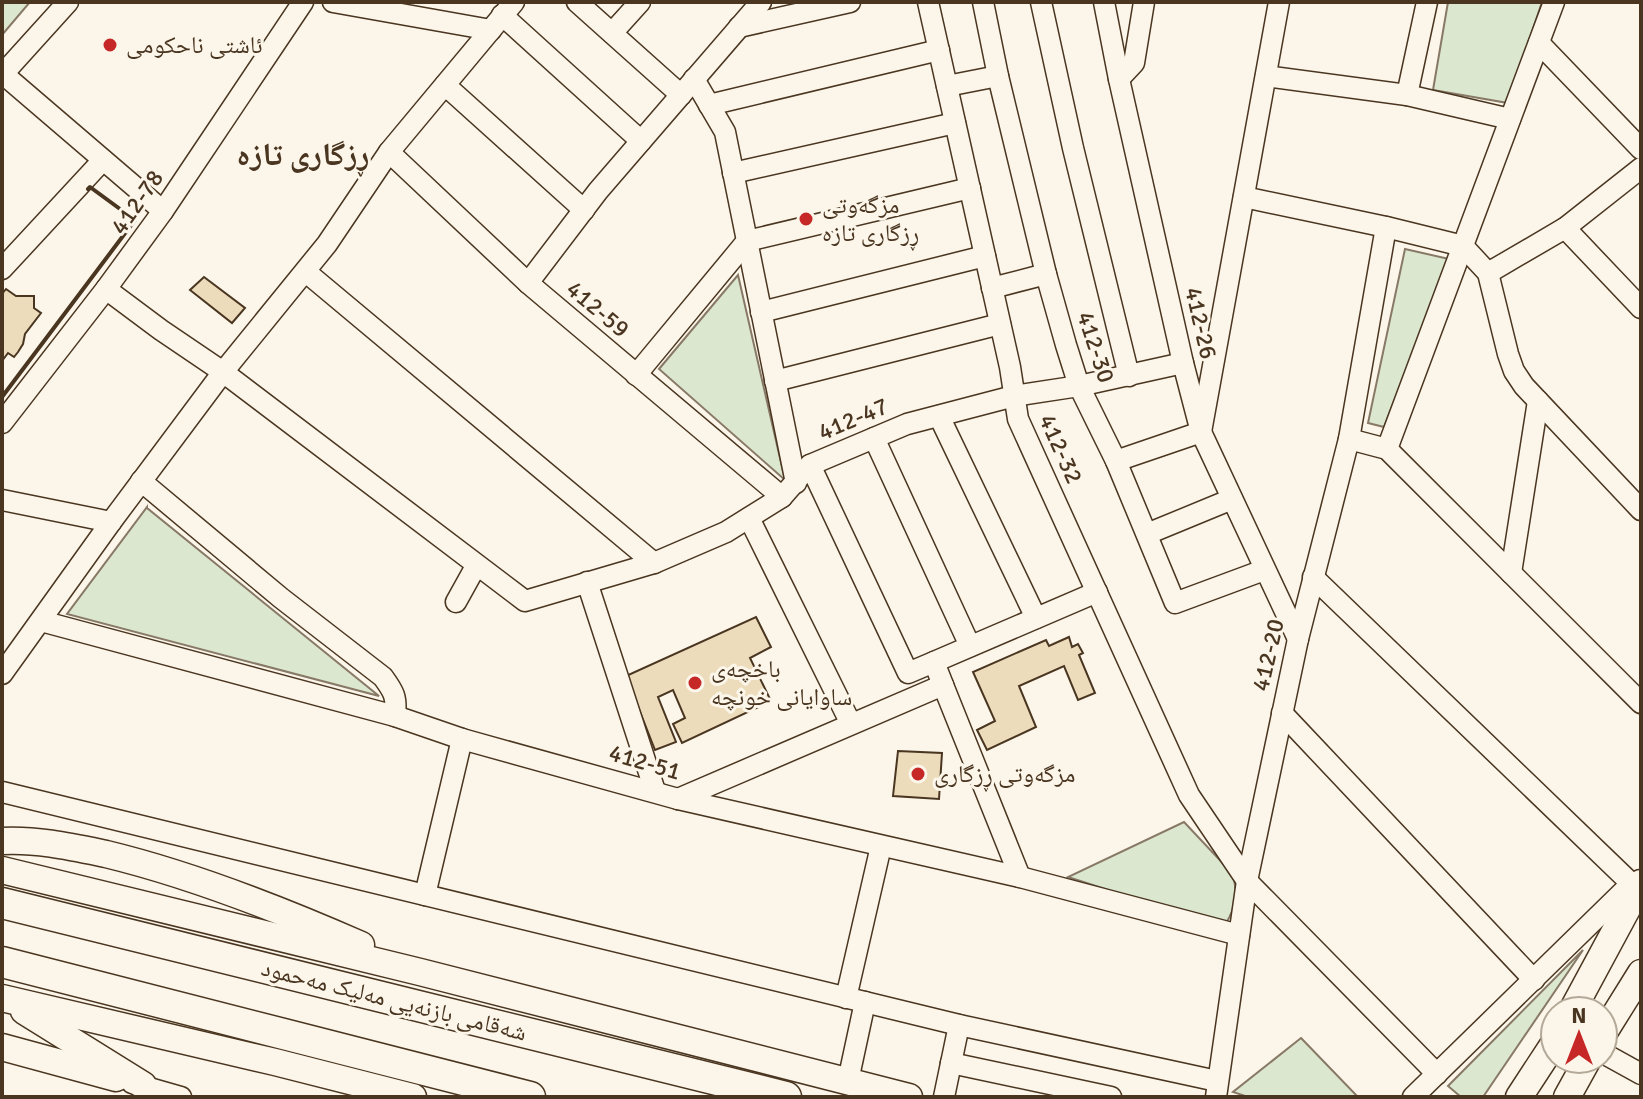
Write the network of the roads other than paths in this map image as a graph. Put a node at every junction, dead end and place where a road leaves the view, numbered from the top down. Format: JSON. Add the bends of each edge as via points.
{"nodes":[{"id":1,"x":68,"y":2,"type":"edge"},
{"id":2,"x":303,"y":2,"type":"edge"},
{"id":3,"x":333,"y":2,"type":"edge"},
{"id":4,"x":640,"y":2,"type":"edge"},
{"id":5,"x":761,"y":2,"type":"edge"},
{"id":6,"x":850,"y":2,"type":"edge"},
{"id":7,"x":928,"y":2,"type":"edge"},
{"id":8,"x":983,"y":2,"type":"edge"},
{"id":9,"x":1041,"y":2,"type":"edge"},
{"id":10,"x":1104,"y":2,"type":"edge"},
{"id":11,"x":1144,"y":2,"type":"edge"},
{"id":12,"x":1279,"y":2,"type":"edge"},
{"id":13,"x":1427,"y":2,"type":"edge"},
{"id":14,"x":1554,"y":2,"type":"edge"},
{"id":15,"x":585,"y":5,"type":"edge"},
{"id":16,"x":502,"y":16,"type":"edge"},
{"id":17,"x":739,"y":27,"type":"junction"},
{"id":18,"x":612,"y":33,"type":"junction"},
{"id":19,"x":1539,"y":43,"type":"junction"},
{"id":20,"x":939,"y":50,"type":"junction"},
{"id":21,"x":2,"y":74,"type":"edge"},
{"id":22,"x":998,"y":76,"type":"junction"},
{"id":23,"x":1266,"y":76,"type":"junction"},
{"id":24,"x":1119,"y":79,"type":"junction"},
{"id":25,"x":445,"y":85,"type":"junction"},
{"id":26,"x":947,"y":86,"type":"junction"},
{"id":27,"x":687,"y":87,"type":"junction"},
{"id":28,"x":1407,"y":95,"type":"junction"},
{"id":29,"x":709,"y":105,"type":"junction"},
{"id":30,"x":1510,"y":119,"type":"junction"},
{"id":31,"x":955,"y":123,"type":"junction"},
{"id":32,"x":641,"y":141,"type":"junction"},
{"id":33,"x":1641,"y":149,"type":"edge"},
{"id":34,"x":389,"y":152,"type":"junction"},
{"id":35,"x":103,"y":160,"type":"junction"},
{"id":36,"x":1641,"y":168,"type":"edge"},
{"id":37,"x":733,"y":173,"type":"junction"},
{"id":38,"x":970,"y":188,"type":"junction"},
{"id":39,"x":1244,"y":197,"type":"junction"},
{"id":40,"x":584,"y":210,"type":"junction"},
{"id":41,"x":163,"y":211,"type":"junction"},
{"id":42,"x":1386,"y":227,"type":"junction"},
{"id":43,"x":1565,"y":228,"type":"junction"},
{"id":44,"x":747,"y":241,"type":"junction"},
{"id":45,"x":1463,"y":246,"type":"junction"},
{"id":46,"x":985,"y":256,"type":"junction"},
{"id":47,"x":2,"y":269,"type":"edge"},
{"id":48,"x":306,"y":272,"type":"junction"},
{"id":49,"x":1488,"y":273,"type":"junction"},
{"id":50,"x":1046,"y":274,"type":"junction"},
{"id":51,"x":528,"y":283,"type":"junction"},
{"id":52,"x":992,"y":288,"type":"junction"},
{"id":53,"x":106,"y":289,"type":"junction"},
{"id":54,"x":1641,"y":308,"type":"edge"},
{"id":55,"x":761,"y":312,"type":"junction"},
{"id":56,"x":1000,"y":324,"type":"junction"},
{"id":57,"x":1183,"y":363,"type":"junction"},
{"id":58,"x":223,"y":372,"type":"junction"},
{"id":59,"x":636,"y":375,"type":"junction"},
{"id":60,"x":1129,"y":376,"type":"junction"},
{"id":61,"x":775,"y":381,"type":"junction"},
{"id":62,"x":1079,"y":386,"type":"junction"},
{"id":63,"x":1014,"y":396,"type":"junction"},
{"id":64,"x":1538,"y":401,"type":"junction"},
{"id":65,"x":939,"y":416,"type":"junction"},
{"id":66,"x":2,"y":423,"type":"edge"},
{"id":67,"x":1201,"y":432,"type":"junction"},
{"id":68,"x":874,"y":438,"type":"junction"},
{"id":69,"x":1349,"y":439,"type":"junction"},
{"id":70,"x":1387,"y":449,"type":"junction"},
{"id":71,"x":1116,"y":461,"type":"junction"},
{"id":72,"x":810,"y":465,"type":"junction"},
{"id":73,"x":141,"y":481,"type":"junction"},
{"id":74,"x":789,"y":490,"type":"junction"},
{"id":75,"x":1232,"y":499,"type":"junction"},
{"id":76,"x":2,"y":500,"type":"edge"},
{"id":77,"x":1641,"y":510,"type":"edge"},
{"id":78,"x":749,"y":518,"type":"junction"},
{"id":79,"x":111,"y":522,"type":"junction"},
{"id":80,"x":1147,"y":534,"type":"junction"},
{"id":81,"x":654,"y":563,"type":"junction"},
{"id":82,"x":476,"y":566,"type":"junction"},
{"id":83,"x":1264,"y":570,"type":"junction"},
{"id":84,"x":1511,"y":573,"type":"junction"},
{"id":85,"x":1313,"y":577,"type":"junction"},
{"id":86,"x":587,"y":582,"type":"junction"},
{"id":87,"x":1097,"y":592,"type":"junction"},
{"id":88,"x":456,"y":602,"type":"dead end"},
{"id":89,"x":1036,"y":618,"type":"junction"},
{"id":90,"x":41,"y":621,"type":"junction"},
{"id":91,"x":1298,"y":639,"type":"junction"},
{"id":92,"x":970,"y":646,"type":"junction"},
{"id":93,"x":934,"y":662,"type":"junction"},
{"id":94,"x":908,"y":673,"type":"junction"},
{"id":95,"x":2,"y":674,"type":"edge"},
{"id":96,"x":943,"y":685,"type":"junction"},
{"id":97,"x":918,"y":696,"type":"junction"},
{"id":98,"x":1641,"y":703,"type":"edge"},
{"id":99,"x":1282,"y":713,"type":"junction"},
{"id":100,"x":395,"y":716,"type":"junction"},
{"id":101,"x":851,"y":724,"type":"junction"},
{"id":102,"x":462,"y":739,"type":"junction"},
{"id":103,"x":655,"y":791,"type":"junction"},
{"id":104,"x":2,"y":792,"type":"edge"},
{"id":105,"x":678,"y":799,"type":"junction"},
{"id":106,"x":2,"y":841,"type":"edge"},
{"id":107,"x":881,"y":846,"type":"junction"},
{"id":108,"x":2,"y":870,"type":"edge"},
{"id":109,"x":1020,"y":877,"type":"junction"},
{"id":110,"x":1247,"y":881,"type":"junction"},
{"id":111,"x":1637,"y":885,"type":"edge"},
{"id":112,"x":425,"y":895,"type":"junction"},
{"id":113,"x":2,"y":903,"type":"edge"},
{"id":114,"x":1239,"y":935,"type":"junction"},
{"id":115,"x":2,"y":962,"type":"edge"},
{"id":116,"x":420,"y":972,"type":"junction"},
{"id":117,"x":1641,"y":973,"type":"edge"},
{"id":118,"x":1534,"y":980,"type":"junction"},
{"id":119,"x":1580,"y":995,"type":"edge"},
{"id":120,"x":3,"y":998,"type":"edge"},
{"id":121,"x":1633,"y":998,"type":"edge"},
{"id":122,"x":856,"y":1000,"type":"junction"},
{"id":123,"x":1619,"y":1015,"type":"edge"},
{"id":124,"x":959,"y":1025,"type":"junction"},
{"id":125,"x":2,"y":1047,"type":"edge"},
{"id":126,"x":2,"y":1058,"type":"edge"},
{"id":127,"x":1619,"y":1062,"type":"edge"},
{"id":128,"x":951,"y":1063,"type":"junction"},
{"id":129,"x":1539,"y":1066,"type":"edge"},
{"id":130,"x":1437,"y":1074,"type":"junction"},
{"id":131,"x":1641,"y":1074,"type":"edge"},
{"id":132,"x":1579,"y":1075,"type":"edge"},
{"id":133,"x":848,"y":1081,"type":"junction"},
{"id":134,"x":143,"y":1085,"type":"junction"},
{"id":135,"x":1217,"y":1089,"type":"edge"},
{"id":136,"x":181,"y":1097,"type":"edge"},
{"id":137,"x":413,"y":1097,"type":"edge"},
{"id":138,"x":530,"y":1097,"type":"edge"},
{"id":139,"x":786,"y":1097,"type":"edge"},
{"id":140,"x":909,"y":1097,"type":"edge"},
{"id":141,"x":944,"y":1097,"type":"edge"},
{"id":142,"x":1111,"y":1097,"type":"edge"},
{"id":143,"x":1413,"y":1097,"type":"edge"},
{"id":144,"x":1519,"y":1097,"type":"edge"},
{"id":145,"x":1567,"y":1097,"type":"edge"}],
"edges":[{"from":1,"to":21,"type":"street"},
{"from":2,"to":41,"type":"street","name":"412-78"},
{"from":3,"to":16,"type":"street"},
{"from":4,"to":18,"type":"street"},
{"from":5,"to":17,"type":"street"},
{"from":6,"to":17,"type":"street"},
{"from":7,"to":20,"type":"street","name":"412-32"},
{"from":8,"to":22,"type":"street","name":"412-30"},
{"from":9,"to":60,"type":"street"},
{"from":10,"to":24,"type":"street","name":"412-26"},
{"from":11,"to":24,"type":"street","via":[[1134,63]]},
{"from":12,"to":23,"type":"street"},
{"from":13,"to":28,"type":"street"},
{"from":14,"to":19,"type":"street"},
{"from":15,"to":18,"type":"street"},
{"from":16,"to":25,"type":"street"},
{"from":16,"to":32,"type":"street"},
{"from":17,"to":27,"type":"street"},
{"from":18,"to":27,"type":"street"},
{"from":19,"to":30,"type":"street"},
{"from":19,"to":33,"type":"street"},
{"from":20,"to":26,"type":"street","name":"412-32"},
{"from":20,"to":29,"type":"street"},
{"from":21,"to":35,"type":"street"},
{"from":22,"to":26,"type":"street"},
{"from":22,"to":50,"type":"street","name":"412-30"},
{"from":23,"to":28,"type":"street"},
{"from":23,"to":39,"type":"street"},
{"from":24,"to":57,"type":"street","name":"412-26"},
{"from":25,"to":34,"type":"street"},
{"from":25,"to":40,"type":"street"},
{"from":26,"to":31,"type":"street","name":"412-32"},
{"from":27,"to":29,"type":"street"},
{"from":27,"to":32,"type":"street"},
{"from":28,"to":30,"type":"street"},
{"from":29,"to":37,"type":"street","via":[[725,132]]},
{"from":30,"to":45,"type":"street"},
{"from":31,"to":37,"type":"street"},
{"from":31,"to":38,"type":"street","name":"412-32"},
{"from":32,"to":40,"type":"street"},
{"from":34,"to":48,"type":"street"},
{"from":34,"to":51,"type":"street","name":"412-59"},
{"from":35,"to":41,"type":"street"},
{"from":35,"to":47,"type":"street"},
{"from":36,"to":43,"type":"street"},
{"from":37,"to":44,"type":"street"},
{"from":38,"to":44,"type":"street"},
{"from":38,"to":46,"type":"street","name":"412-32"},
{"from":39,"to":42,"type":"street"},
{"from":39,"to":67,"type":"street"},
{"from":40,"to":51,"type":"street"},
{"from":41,"to":53,"type":"street","name":"412-78"},
{"from":42,"to":45,"type":"street"},
{"from":42,"to":69,"type":"street","name":"412-20"},
{"from":43,"to":49,"type":"street"},
{"from":43,"to":54,"type":"street"},
{"from":44,"to":55,"type":"street"},
{"from":44,"to":59,"type":"street"},
{"from":45,"to":49,"type":"street"},
{"from":45,"to":70,"type":"street"},
{"from":46,"to":52,"type":"street","name":"412-32"},
{"from":46,"to":55,"type":"street"},
{"from":48,"to":58,"type":"street"},
{"from":48,"to":81,"type":"street"},
{"from":49,"to":64,"type":"street","via":[[1514,371]]},
{"from":50,"to":52,"type":"street"},
{"from":50,"to":62,"type":"street","name":"412-30"},
{"from":51,"to":59,"type":"street","name":"412-59"},
{"from":52,"to":56,"type":"street","name":"412-32"},
{"from":53,"to":58,"type":"street"},
{"from":53,"to":66,"type":"street","name":"412-78"},
{"from":55,"to":61,"type":"street"},
{"from":56,"to":61,"type":"street"},
{"from":56,"to":63,"type":"street","name":"412-32"},
{"from":57,"to":60,"type":"street","name":"412-47"},
{"from":57,"to":67,"type":"street","name":"412-26"},
{"from":58,"to":73,"type":"street"},
{"from":58,"to":82,"type":"street"},
{"from":59,"to":74,"type":"street","name":"412-59"},
{"from":60,"to":62,"type":"street","name":"412-47"},
{"from":61,"to":74,"type":"street"},
{"from":62,"to":63,"type":"street","name":"412-47"},
{"from":62,"to":71,"type":"street","name":"412-30"},
{"from":63,"to":65,"type":"street","name":"412-47"},
{"from":63,"to":87,"type":"street","name":"412-32","via":[[1018,419]]},
{"from":64,"to":77,"type":"street"},
{"from":64,"to":84,"type":"street"},
{"from":65,"to":68,"type":"street","name":"412-47"},
{"from":65,"to":89,"type":"street"},
{"from":67,"to":71,"type":"street"},
{"from":67,"to":75,"type":"street","name":"412-26"},
{"from":68,"to":72,"type":"street","name":"412-47"},
{"from":68,"to":92,"type":"street"},
{"from":69,"to":70,"type":"street"},
{"from":69,"to":85,"type":"street","name":"412-20"},
{"from":70,"to":84,"type":"street"},
{"from":71,"to":80,"type":"street","name":"412-30"},
{"from":72,"to":74,"type":"street","name":"412-47"},
{"from":72,"to":94,"type":"street"},
{"from":73,"to":79,"type":"street"},
{"from":73,"to":100,"type":"street","via":[[383,677],[394,692]]},
{"from":74,"to":78,"type":"street","name":"412-47"},
{"from":75,"to":80,"type":"street"},
{"from":75,"to":83,"type":"street","name":"412-26"},
{"from":76,"to":79,"type":"street"},
{"from":78,"to":81,"type":"street","name":"412-47"},
{"from":78,"to":101,"type":"street"},
{"from":79,"to":90,"type":"street"},
{"from":80,"to":83,"type":"street","name":"412-30","via":[[1175,603]]},
{"from":81,"to":86,"type":"street","name":"412-47"},
{"from":82,"to":86,"type":"street","name":"412-47","via":[[525,601]]},
{"from":82,"to":88,"type":"street"},
{"from":83,"to":91,"type":"street","name":"412-26"},
{"from":84,"to":98,"type":"street"},
{"from":85,"to":91,"type":"street","name":"412-20"},
{"from":85,"to":111,"type":"street"},
{"from":86,"to":103,"type":"street"},
{"from":87,"to":89,"type":"street"},
{"from":87,"to":110,"type":"street","name":"412-32","via":[[1189,795]]},
{"from":89,"to":92,"type":"street"},
{"from":90,"to":95,"type":"street"},
{"from":90,"to":100,"type":"street","name":"412-51"},
{"from":91,"to":99,"type":"street","name":"412-20"},
{"from":92,"to":93,"type":"street"},
{"from":93,"to":94,"type":"street"},
{"from":93,"to":96,"type":"street"},
{"from":94,"to":97,"type":"street"},
{"from":96,"to":97,"type":"street"},
{"from":96,"to":109,"type":"street"},
{"from":97,"to":101,"type":"street"},
{"from":99,"to":110,"type":"street","name":"412-20"},
{"from":99,"to":118,"type":"street"},
{"from":100,"to":102,"type":"street","name":"412-51"},
{"from":101,"to":105,"type":"street"},
{"from":102,"to":103,"type":"street","name":"412-51"},
{"from":102,"to":112,"type":"street"},
{"from":103,"to":105,"type":"street","name":"412-51"},
{"from":104,"to":112,"type":"street"},
{"from":105,"to":107,"type":"street","name":"412-51"},
{"from":106,"to":116,"type":"main road","via":[[80,849],[190,879],[311,923]]},
{"from":107,"to":109,"type":"street","name":"412-51"},
{"from":107,"to":122,"type":"street"},
{"from":108,"to":116,"type":"main road"},
{"from":109,"to":114,"type":"street","name":"412-51"},
{"from":110,"to":114,"type":"street","name":"412-20"},
{"from":110,"to":130,"type":"street","name":"412-32"},
{"from":111,"to":118,"type":"street"},
{"from":111,"to":119,"type":"main road"},
{"from":112,"to":122,"type":"street"},
{"from":113,"to":139,"type":"highway","name":"شەقامی بازنەیی مەلیک مەحمود"},
{"from":114,"to":135,"type":"street","name":"412-20"},
{"from":115,"to":138,"type":"highway"},
{"from":116,"to":133,"type":"main road"},
{"from":117,"to":121,"type":"main road"},
{"from":118,"to":130,"type":"street"},
{"from":120,"to":134,"type":"main road"},
{"from":120,"to":137,"type":"main road"},
{"from":121,"to":123,"type":"main road"},
{"from":122,"to":124,"type":"street"},
{"from":122,"to":133,"type":"street"},
{"from":124,"to":128,"type":"street"},
{"from":124,"to":135,"type":"street"},
{"from":125,"to":134,"type":"main road"},
{"from":126,"to":134,"type":"street"},
{"from":127,"to":131,"type":"street"},
{"from":128,"to":141,"type":"street"},
{"from":128,"to":142,"type":"street"},
{"from":129,"to":144,"type":"main road"},
{"from":130,"to":143,"type":"street"},
{"from":132,"to":145,"type":"main road"},
{"from":133,"to":140,"type":"main road"},
{"from":134,"to":136,"type":"street"}]}
